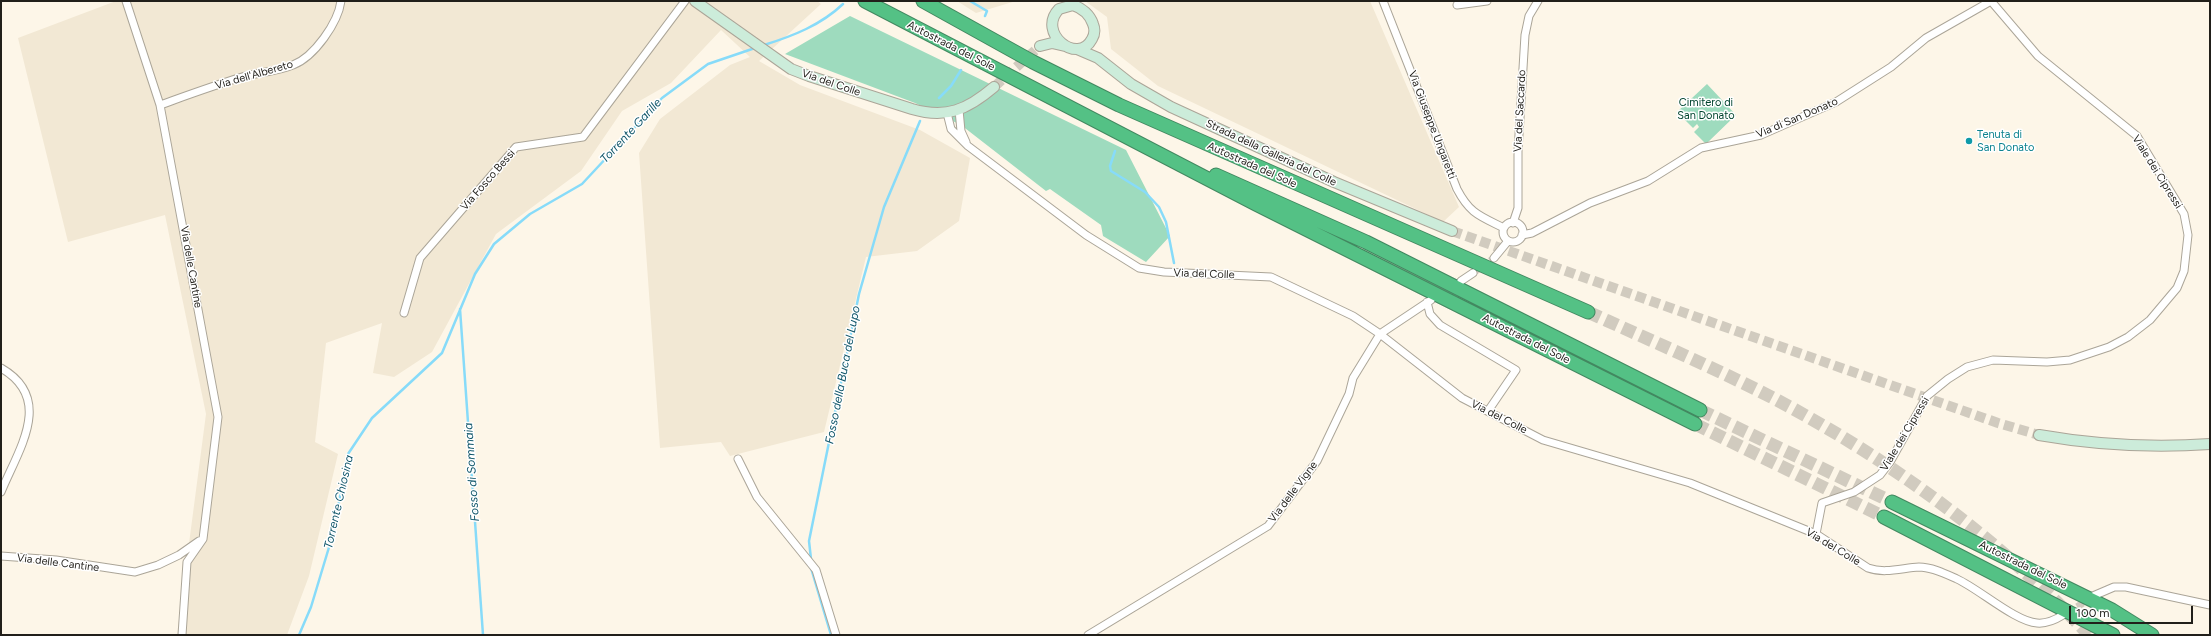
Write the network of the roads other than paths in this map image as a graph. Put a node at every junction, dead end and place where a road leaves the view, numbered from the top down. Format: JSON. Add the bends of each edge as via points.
{"nodes":[{"id":1,"x":126,"y":1,"type":"edge"},
{"id":2,"x":341,"y":1,"type":"edge"},
{"id":3,"x":685,"y":1,"type":"edge"},
{"id":4,"x":695,"y":1,"type":"edge"},
{"id":5,"x":923,"y":1,"type":"edge"},
{"id":6,"x":1055,"y":1,"type":"edge"},
{"id":7,"x":1383,"y":1,"type":"edge"},
{"id":8,"x":1487,"y":1,"type":"edge"},
{"id":9,"x":1991,"y":1,"type":"edge"},
{"id":10,"x":1536,"y":2,"type":"edge"},
{"id":11,"x":1071,"y":3,"type":"edge"},
{"id":12,"x":871,"y":4,"type":"edge"},
{"id":13,"x":1457,"y":5,"type":"dead end"},
{"id":14,"x":1052,"y":22,"type":"junction"},
{"id":15,"x":1094,"y":36,"type":"junction"},
{"id":16,"x":1066,"y":47,"type":"junction"},
{"id":17,"x":1078,"y":49,"type":"junction"},
{"id":18,"x":1098,"y":58,"type":"junction"},
{"id":19,"x":994,"y":88,"type":"tunnel mouth"},
{"id":20,"x":160,"y":105,"type":"junction"},
{"id":21,"x":959,"y":110,"type":"junction"},
{"id":22,"x":947,"y":113,"type":"junction"},
{"id":23,"x":1079,"y":113,"type":"junction"},
{"id":24,"x":968,"y":146,"type":"junction"},
{"id":25,"x":1513,"y":222,"type":"junction"},
{"id":26,"x":1504,"y":228,"type":"junction"},
{"id":27,"x":1452,"y":232,"type":"tunnel mouth"},
{"id":28,"x":1522,"y":234,"type":"junction"},
{"id":29,"x":1508,"y":241,"type":"junction"},
{"id":30,"x":1494,"y":258,"type":"tunnel mouth"},
{"id":31,"x":1473,"y":273,"type":"tunnel mouth"},
{"id":32,"x":1461,"y":281,"type":"dead end"},
{"id":33,"x":1588,"y":312,"type":"tunnel mouth"},
{"id":34,"x":404,"y":313,"type":"dead end"},
{"id":35,"x":1380,"y":334,"type":"junction"},
{"id":36,"x":1,"y":368,"type":"edge"},
{"id":37,"x":1700,"y":410,"type":"tunnel mouth"},
{"id":38,"x":1488,"y":411,"type":"junction"},
{"id":39,"x":1694,"y":424,"type":"tunnel mouth"},
{"id":40,"x":2039,"y":435,"type":"tunnel mouth"},
{"id":41,"x":2210,"y":444,"type":"edge"},
{"id":42,"x":738,"y":459,"type":"dead end"},
{"id":43,"x":1,"y":492,"type":"edge"},
{"id":44,"x":1892,"y":502,"type":"tunnel mouth"},
{"id":45,"x":1884,"y":517,"type":"tunnel mouth"},
{"id":46,"x":1816,"y":534,"type":"junction"},
{"id":47,"x":203,"y":539,"type":"junction"},
{"id":48,"x":1,"y":556,"type":"edge"},
{"id":49,"x":2093,"y":596,"type":"tunnel mouth"},
{"id":50,"x":2210,"y":605,"type":"edge"},
{"id":51,"x":2063,"y":616,"type":"tunnel mouth"},
{"id":52,"x":182,"y":635,"type":"edge"},
{"id":53,"x":836,"y":635,"type":"edge"},
{"id":54,"x":1088,"y":635,"type":"edge"},
{"id":55,"x":2113,"y":635,"type":"edge"},
{"id":56,"x":2152,"y":635,"type":"edge"}],
"edges":[{"from":1,"to":20,"type":"street","name":"Via delle Cantine"},
{"from":2,"to":20,"type":"street","name":"Via dell'Albereto","via":[[340,12],[333,26],[308,54],[294,65],[244,76]]},
{"from":3,"to":34,"type":"street","name":"Via Fosco Bessi","via":[[583,137],[516,147],[420,258]]},
{"from":4,"to":22,"type":"main road","name":"Via del Colle","via":[[776,59],[809,76],[922,112]]},
{"from":5,"to":33,"type":"highway","name":"Autostrada del Sole","via":[[1033,62],[1119,105]]},
{"from":6,"to":14,"type":"main road"},
{"from":7,"to":26,"type":"street","name":"Via Giuseppe Ungaretti","via":[[1464,203],[1472,212]]},
{"from":8,"to":13,"type":"street"},
{"from":9,"to":28,"type":"street","name":"Via di San Donato","via":[[1926,38],[1884,71],[1836,102],[1761,135],[1701,148],[1648,181],[1590,203],[1532,233]]},
{"from":9,"to":46,"type":"street","name":"Viale dei Cipressi","via":[[2038,56],[2137,136],[2184,214],[2188,235],[2184,271],[2177,288],[2150,320],[2128,337],[2109,347],[2070,360],[1993,360],[1967,367],[1948,379],[1927,396],[1880,475],[1854,492],[1822,503]]},
{"from":10,"to":25,"type":"street","name":"Via del Saccardo","via":[[1528,16],[1525,35],[1518,151],[1518,208]]},
{"from":11,"to":14,"type":"main road","via":[[1059,9]]},
{"from":11,"to":15,"type":"main road","via":[[1083,10],[1091,20],[1094,25]]},
{"from":12,"to":23,"type":"highway","name":"Autostrada del Sole"},
{"from":14,"to":16,"type":"main road","via":[[1056,36]]},
{"from":14,"to":16,"type":"main road","via":[[1040,46],[1052,43]]},
{"from":15,"to":17,"type":"main road","via":[[1088,45]]},
{"from":15,"to":18,"type":"main road"},
{"from":16,"to":17,"type":"main road"},
{"from":17,"to":18,"type":"main road","name":"Strada della Galleria del Colle"},
{"from":18,"to":27,"type":"main road","name":"Strada della Galleria del Colle","via":[[1131,84],[1172,107],[1334,182]]},
{"from":19,"to":21,"type":"main road","via":[[976,102]]},
{"from":20,"to":47,"type":"street","name":"Via delle Cantine","via":[[218,417]]},
{"from":21,"to":22,"type":"main road"},
{"from":21,"to":24,"type":"street","via":[[961,131]]},
{"from":22,"to":24,"type":"street","name":"Via del Colle","via":[[951,129]]},
{"from":23,"to":37,"type":"highway","name":"Autostrada del Sole","via":[[1366,242]]},
{"from":23,"to":39,"type":"highway","name":"Autostrada del Sole"},
{"from":24,"to":35,"type":"street","name":"Via del Colle","via":[[1086,235],[1139,268],[1164,272],[1271,277],[1353,316]]},
{"from":25,"to":26,"type":"street"},
{"from":25,"to":28,"type":"street","via":[[1520,226]]},
{"from":26,"to":29,"type":"street","via":[[1503,234]]},
{"from":28,"to":29,"type":"street","via":[[1518,241]]},
{"from":29,"to":30,"type":"street"},
{"from":31,"to":32,"type":"street"},
{"from":35,"to":38,"type":"street","name":"Via del Colle","via":[[1462,398]]},
{"from":35,"to":38,"type":"street","via":[[1429,301],[1430,314],[1440,325],[1516,370]]},
{"from":35,"to":54,"type":"street","name":"Via delle Vigne","via":[[1352,378],[1349,394],[1317,461],[1268,526]]},
{"from":36,"to":43,"type":"street","via":[[13,375],[24,388],[30,422],[19,456]]},
{"from":38,"to":46,"type":"street","name":"Via del Colle","via":[[1543,440],[1690,483]]},
{"from":40,"to":41,"type":"main road","via":[[2107,444]]},
{"from":42,"to":53,"type":"street","via":[[757,497],[816,570]]},
{"from":44,"to":56,"type":"highway","name":"Autostrada del Sole","via":[[2074,590]]},
{"from":45,"to":55,"type":"highway","name":"Autostrada del Sole"},
{"from":46,"to":51,"type":"street","name":"Via del Colle","via":[[1876,571],[1921,567],[1942,572],[2036,624]]},
{"from":47,"to":48,"type":"street","name":"Via delle Cantine","via":[[158,565],[135,572],[56,560]]},
{"from":47,"to":52,"type":"street","name":"Via delle Cantine","via":[[188,562]]},
{"from":49,"to":50,"type":"street","via":[[2114,587],[2126,587]]}]}
